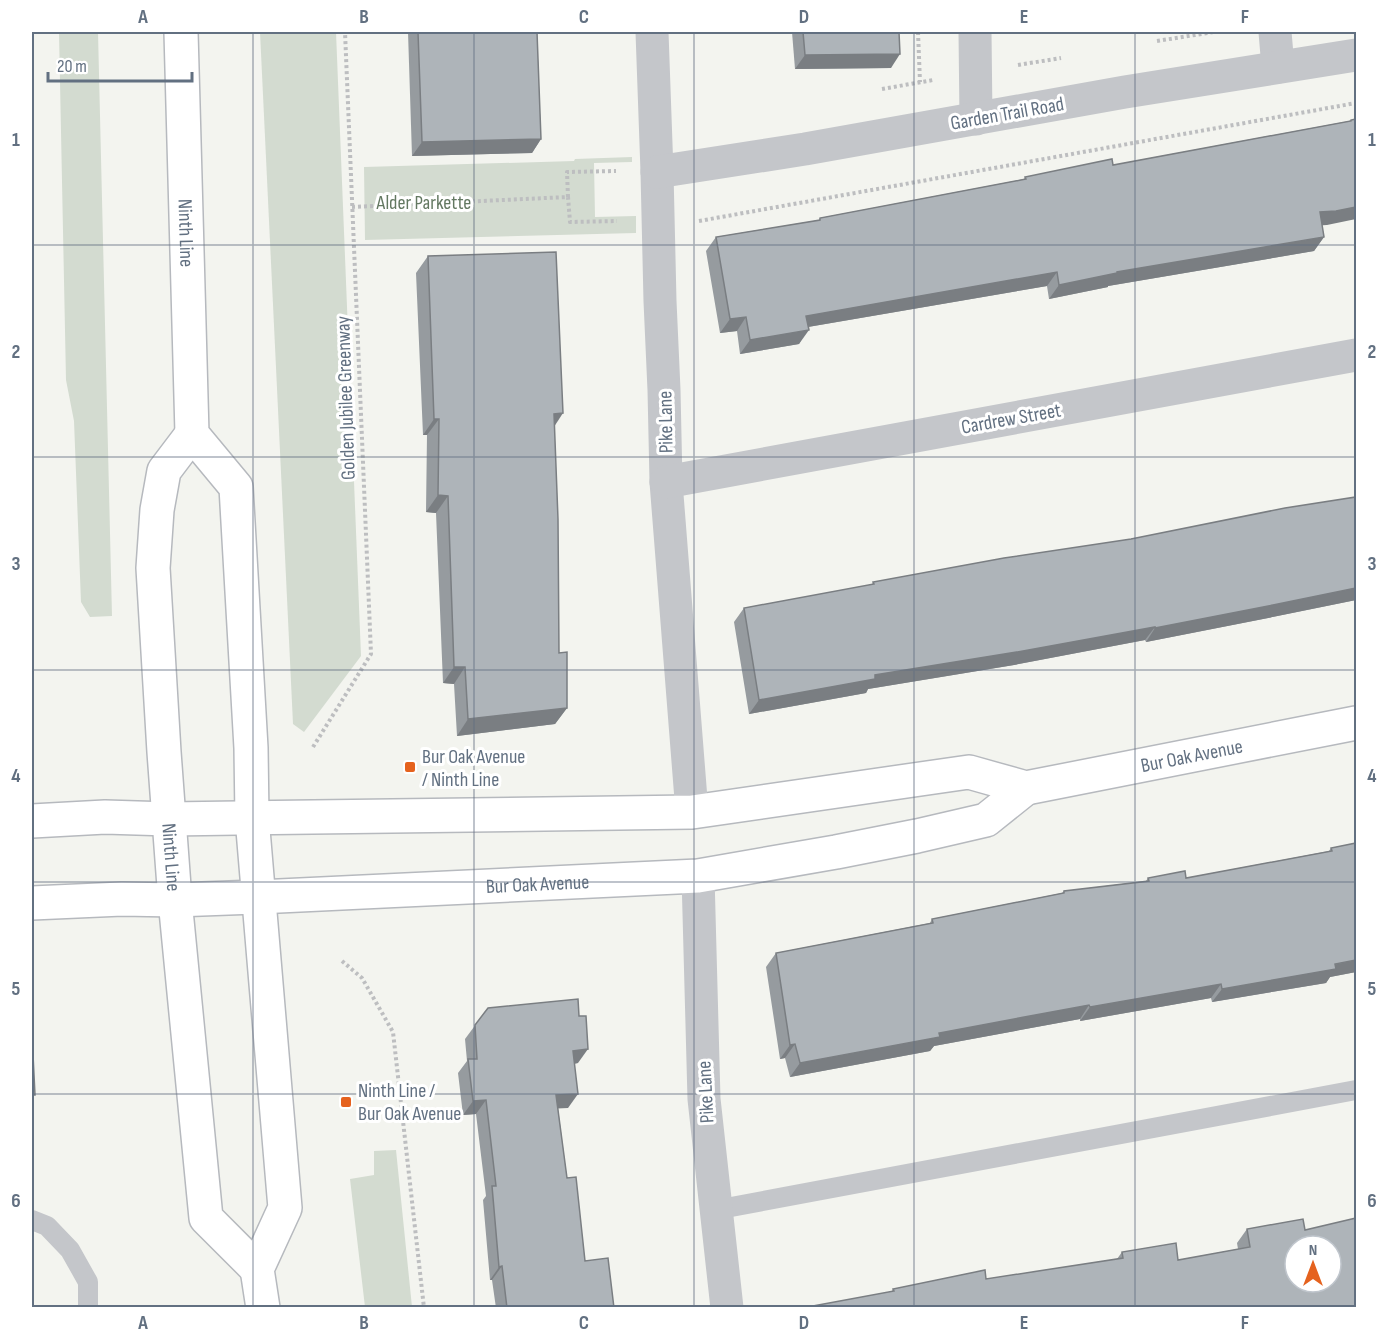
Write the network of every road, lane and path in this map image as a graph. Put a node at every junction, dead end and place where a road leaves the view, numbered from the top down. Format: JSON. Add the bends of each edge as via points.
{"nodes":[{"id":1,"x":181,"y":32,"type":"edge"},
{"id":2,"x":345,"y":32,"type":"edge"},
{"id":3,"x":652,"y":32,"type":"edge"},
{"id":4,"x":918,"y":32,"type":"edge"},
{"id":5,"x":975,"y":32,"type":"edge"},
{"id":6,"x":1275,"y":32,"type":"edge"},
{"id":7,"x":1356,"y":55,"type":"edge"},
{"id":8,"x":1278,"y":66,"type":"junction"},
{"id":9,"x":920,"y":82,"type":"dead end"},
{"id":10,"x":1356,"y":104,"type":"edge"},
{"id":11,"x":976,"y":119,"type":"junction"},
{"id":12,"x":657,"y":172,"type":"junction"},
{"id":13,"x":352,"y":207,"type":"junction"},
{"id":14,"x":658,"y":221,"type":"junction"},
{"id":15,"x":1356,"y":355,"type":"edge"},
{"id":16,"x":192,"y":434,"type":"junction"},
{"id":17,"x":666,"y":482,"type":"junction"},
{"id":18,"x":1356,"y":723,"type":"edge"},
{"id":19,"x":313,"y":747,"type":"dead end"},
{"id":20,"x":1026,"y":788,"type":"junction"},
{"id":21,"x":692,"y":812,"type":"junction"},
{"id":22,"x":252,"y":818,"type":"junction"},
{"id":23,"x":169,"y":819,"type":"junction"},
{"id":24,"x":32,"y":820,"type":"edge"},
{"id":25,"x":698,"y":876,"type":"junction"},
{"id":26,"x":258,"y":897,"type":"junction"},
{"id":27,"x":175,"y":900,"type":"junction"},
{"id":28,"x":32,"y":903,"type":"edge"},
{"id":29,"x":342,"y":961,"type":"dead end"},
{"id":30,"x":1356,"y":1090,"type":"edge"},
{"id":31,"x":715,"y":1210,"type":"junction"},
{"id":32,"x":32,"y":1220,"type":"edge"},
{"id":33,"x":257,"y":1269,"type":"junction"},
{"id":34,"x":88,"y":1308,"type":"edge"},
{"id":35,"x":263,"y":1308,"type":"edge"},
{"id":36,"x":424,"y":1308,"type":"edge"},
{"id":37,"x":727,"y":1308,"type":"edge"}],
"edges":[{"from":1,"to":16,"type":"street","name":"Ninth Line"},
{"from":2,"to":13,"type":"path","name":"Golden Jubilee Greenway"},
{"from":3,"to":12,"type":"street","name":"Pike Lane"},
{"from":4,"to":9,"type":"path"},
{"from":5,"to":11,"type":"street"},
{"from":6,"to":8,"type":"street"},
{"from":7,"to":8,"type":"street","name":"Garden Trail Road"},
{"from":8,"to":11,"type":"street","name":"Garden Trail Road"},
{"from":10,"to":14,"type":"path","via":[[692,223]]},
{"from":11,"to":12,"type":"street","name":"Garden Trail Road"},
{"from":12,"to":14,"type":"street","name":"Pike Lane"},
{"from":13,"to":14,"type":"path","via":[[568,197],[570,222]]},
{"from":13,"to":19,"type":"path","name":"Golden Jubilee Greenway","via":[[371,654]]},
{"from":14,"to":17,"type":"street","name":"Pike Lane"},
{"from":15,"to":17,"type":"street","name":"Cardrew Street"},
{"from":16,"to":22,"type":"street","via":[[236,487]]},
{"from":16,"to":23,"type":"street","name":"Ninth Line","via":[[164,471],[153,568]]},
{"from":17,"to":21,"type":"street","name":"Pike Lane"},
{"from":18,"to":20,"type":"street","name":"Bur Oak Avenue"},
{"from":20,"to":21,"type":"street","name":"Bur Oak Avenue","via":[[969,772]]},
{"from":20,"to":25,"type":"street","name":"Bur Oak Avenue","via":[[986,820]]},
{"from":21,"to":22,"type":"street","name":"Bur Oak Avenue"},
{"from":22,"to":23,"type":"street","name":"Bur Oak Avenue"},
{"from":22,"to":26,"type":"street"},
{"from":23,"to":24,"type":"street","name":"Bur Oak Avenue"},
{"from":23,"to":27,"type":"street","name":"Ninth Line"},
{"from":25,"to":26,"type":"street","name":"Bur Oak Avenue"},
{"from":25,"to":31,"type":"street","name":"Pike Lane","via":[[704,1099]]},
{"from":26,"to":27,"type":"street","name":"Bur Oak Avenue"},
{"from":26,"to":33,"type":"street","via":[[285,1208]]},
{"from":27,"to":28,"type":"street","name":"Bur Oak Avenue"},
{"from":27,"to":33,"type":"street","name":"Ninth Line","via":[[206,1218]]},
{"from":29,"to":36,"type":"path","via":[[362,978],[393,1032]]},
{"from":30,"to":31,"type":"lane"},
{"from":31,"to":37,"type":"street","name":"Pike Lane"},
{"from":32,"to":34,"type":"lane","via":[[47,1226],[70,1250],[88,1282]]},
{"from":33,"to":35,"type":"street"}]}
